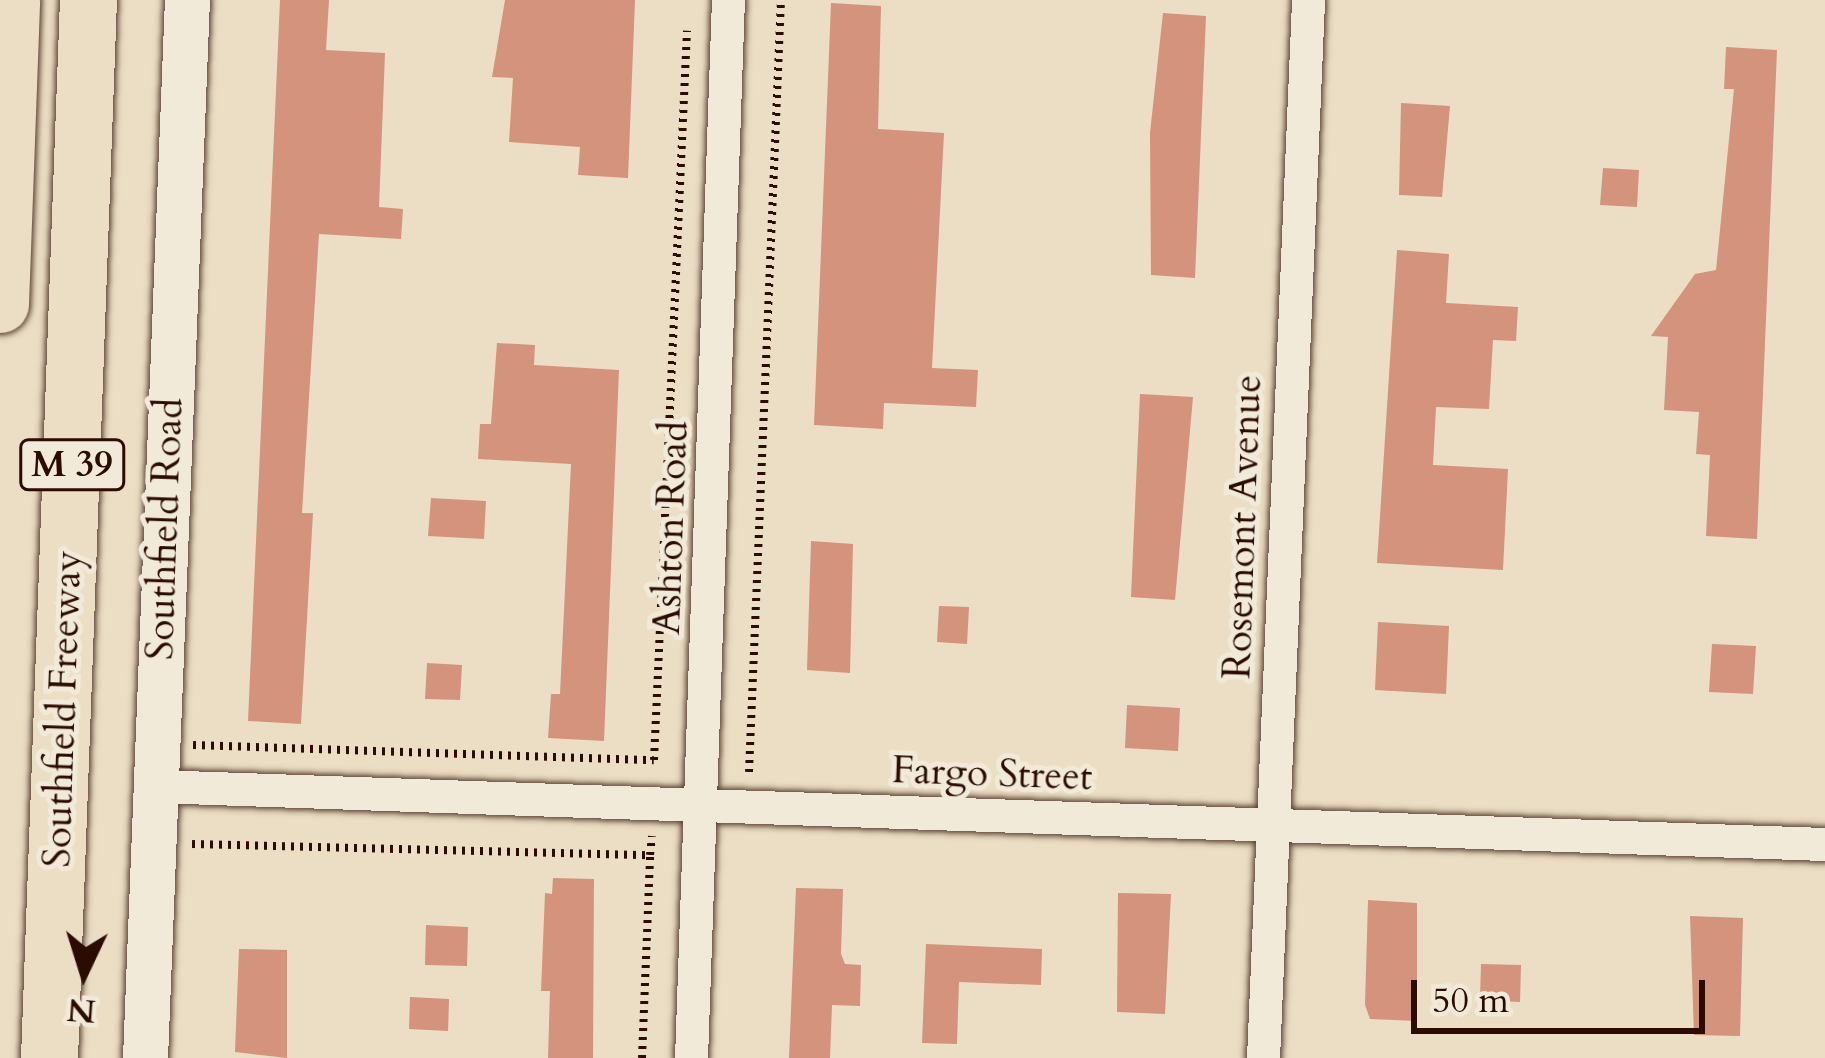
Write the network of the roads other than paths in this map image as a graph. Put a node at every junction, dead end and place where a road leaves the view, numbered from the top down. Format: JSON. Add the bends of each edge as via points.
{"nodes":[{"id":1,"x":11,"y":0,"type":"edge"},
{"id":2,"x":88,"y":0,"type":"edge"},
{"id":3,"x":187,"y":0,"type":"edge"},
{"id":4,"x":728,"y":0,"type":"edge"},
{"id":5,"x":1308,"y":0,"type":"edge"},
{"id":6,"x":0,"y":304,"type":"edge"},
{"id":7,"x":155,"y":785,"type":"junction"},
{"id":8,"x":702,"y":806,"type":"junction"},
{"id":9,"x":1273,"y":826,"type":"junction"},
{"id":10,"x":1825,"y":844,"type":"edge"},
{"id":11,"x":49,"y":1058,"type":"edge"},
{"id":12,"x":145,"y":1058,"type":"edge"},
{"id":13,"x":691,"y":1058,"type":"edge"},
{"id":14,"x":1263,"y":1058,"type":"edge"}],
"edges":[{"from":1,"to":6,"type":"highway"},
{"from":2,"to":11,"type":"highway","name":"Southfield Freeway","number":"M 39"},
{"from":3,"to":7,"type":"main road","name":"Southfield Road"},
{"from":4,"to":8,"type":"street","name":"Ashton Road"},
{"from":5,"to":9,"type":"street","name":"Rosemont Avenue"},
{"from":7,"to":8,"type":"street","name":"Fargo Street"},
{"from":7,"to":12,"type":"main road","name":"Southfield Road"},
{"from":8,"to":9,"type":"street","name":"Fargo Street"},
{"from":8,"to":13,"type":"street","name":"Ashton Road"},
{"from":9,"to":10,"type":"street","name":"Fargo Street"},
{"from":9,"to":14,"type":"street","name":"Rosemont Avenue"}]}
